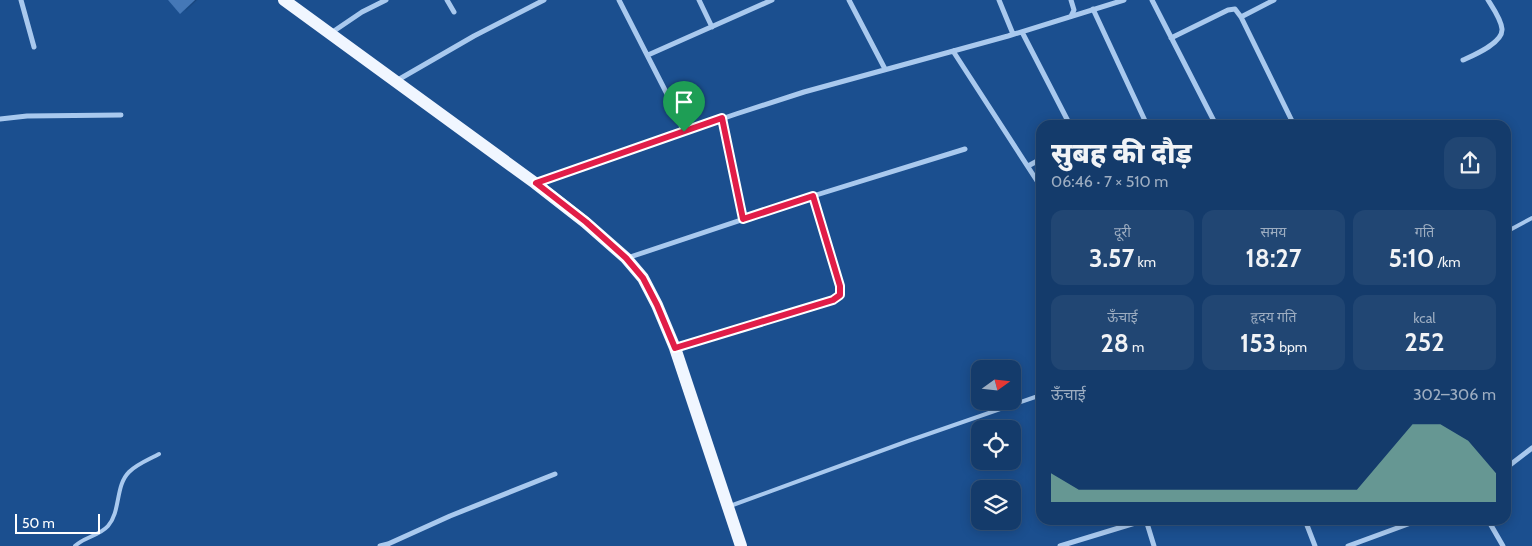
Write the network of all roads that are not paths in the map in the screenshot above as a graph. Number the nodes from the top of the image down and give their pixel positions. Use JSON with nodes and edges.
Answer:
{"nodes":[{"id":1,"x":21,"y":0,"type":"edge"},
{"id":2,"x":284,"y":0,"type":"edge"},
{"id":3,"x":386,"y":0,"type":"edge"},
{"id":4,"x":447,"y":0,"type":"edge"},
{"id":5,"x":544,"y":0,"type":"edge"},
{"id":6,"x":618,"y":0,"type":"edge"},
{"id":7,"x":699,"y":0,"type":"edge"},
{"id":8,"x":772,"y":0,"type":"edge"},
{"id":9,"x":849,"y":0,"type":"edge"},
{"id":10,"x":999,"y":0,"type":"edge"},
{"id":11,"x":1071,"y":0,"type":"edge"},
{"id":12,"x":1124,"y":0,"type":"edge"},
{"id":13,"x":1152,"y":0,"type":"edge"},
{"id":14,"x":1274,"y":0,"type":"edge"},
{"id":15,"x":1488,"y":0,"type":"edge"},
{"id":16,"x":1093,"y":9,"type":"junction"},
{"id":17,"x":454,"y":12,"type":"dead end"},
{"id":18,"x":1071,"y":16,"type":"junction"},
{"id":19,"x":1241,"y":17,"type":"junction"},
{"id":20,"x":712,"y":27,"type":"junction"},
{"id":21,"x":1022,"y":32,"type":"junction"},
{"id":22,"x":331,"y":33,"type":"junction"},
{"id":23,"x":1013,"y":34,"type":"junction"},
{"id":24,"x":1171,"y":38,"type":"junction"},
{"id":25,"x":34,"y":47,"type":"dead end"},
{"id":26,"x":953,"y":51,"type":"junction"},
{"id":27,"x":648,"y":55,"type":"junction"},
{"id":28,"x":1463,"y":60,"type":"dead end"},
{"id":29,"x":885,"y":69,"type":"junction"},
{"id":30,"x":396,"y":81,"type":"junction"},
{"id":31,"x":121,"y":115,"type":"dead end"},
{"id":32,"x":722,"y":118,"type":"junction"},
{"id":33,"x":0,"y":119,"type":"edge"},
{"id":34,"x":1067,"y":120,"type":"edge"},
{"id":35,"x":1146,"y":120,"type":"edge"},
{"id":36,"x":1213,"y":120,"type":"edge"},
{"id":37,"x":1292,"y":120,"type":"edge"},
{"id":38,"x":684,"y":132,"type":"junction"},
{"id":39,"x":965,"y":149,"type":"dead end"},
{"id":40,"x":1036,"y":162,"type":"edge"},
{"id":41,"x":1028,"y":166,"type":"junction"},
{"id":42,"x":1036,"y":179,"type":"edge"},
{"id":43,"x":536,"y":183,"type":"junction"},
{"id":44,"x":813,"y":196,"type":"junction"},
{"id":45,"x":1532,"y":218,"type":"edge"},
{"id":46,"x":743,"y":219,"type":"junction"},
{"id":47,"x":1511,"y":229,"type":"edge"},
{"id":48,"x":626,"y":258,"type":"junction"},
{"id":49,"x":675,"y":348,"type":"junction"},
{"id":50,"x":1036,"y":397,"type":"edge"},
{"id":51,"x":1532,"y":448,"type":"edge"},
{"id":52,"x":159,"y":454,"type":"dead end"},
{"id":53,"x":1511,"y":464,"type":"edge"},
{"id":54,"x":555,"y":474,"type":"dead end"},
{"id":55,"x":728,"y":506,"type":"junction"},
{"id":56,"x":1129,"y":525,"type":"edge"},
{"id":57,"x":1148,"y":525,"type":"edge"},
{"id":58,"x":1307,"y":525,"type":"edge"},
{"id":59,"x":1405,"y":525,"type":"edge"},
{"id":60,"x":1491,"y":525,"type":"edge"},
{"id":61,"x":75,"y":546,"type":"edge"},
{"id":62,"x":380,"y":546,"type":"edge"},
{"id":63,"x":741,"y":546,"type":"edge"},
{"id":64,"x":1060,"y":546,"type":"edge"},
{"id":65,"x":1154,"y":546,"type":"edge"},
{"id":66,"x":1316,"y":546,"type":"edge"},
{"id":67,"x":1348,"y":546,"type":"edge"},
{"id":68,"x":1503,"y":546,"type":"edge"}],
"edges":[{"from":1,"to":25,"type":"street"},
{"from":2,"to":22,"type":"main road"},
{"from":3,"to":22,"type":"street"},
{"from":4,"to":17,"type":"street"},
{"from":5,"to":30,"type":"street"},
{"from":6,"to":27,"type":"street"},
{"from":7,"to":20,"type":"street"},
{"from":8,"to":20,"type":"street"},
{"from":9,"to":29,"type":"street"},
{"from":10,"to":23,"type":"street"},
{"from":11,"to":18,"type":"street"},
{"from":12,"to":16,"type":"street"},
{"from":13,"to":24,"type":"street"},
{"from":14,"to":19,"type":"street"},
{"from":15,"to":28,"type":"street"},
{"from":16,"to":18,"type":"street"},
{"from":16,"to":35,"type":"street"},
{"from":18,"to":21,"type":"street"},
{"from":19,"to":24,"type":"street"},
{"from":19,"to":37,"type":"street"},
{"from":20,"to":27,"type":"street"},
{"from":21,"to":23,"type":"street"},
{"from":21,"to":34,"type":"street"},
{"from":22,"to":30,"type":"main road"},
{"from":23,"to":26,"type":"street"},
{"from":24,"to":36,"type":"street"},
{"from":26,"to":29,"type":"street"},
{"from":26,"to":41,"type":"street"},
{"from":27,"to":38,"type":"street"},
{"from":29,"to":32,"type":"street"},
{"from":30,"to":43,"type":"main road"},
{"from":31,"to":33,"type":"street"},
{"from":32,"to":38,"type":"street"},
{"from":32,"to":46,"type":"street"},
{"from":38,"to":43,"type":"street"},
{"from":39,"to":44,"type":"street"},
{"from":40,"to":41,"type":"street"},
{"from":41,"to":42,"type":"street"},
{"from":43,"to":48,"type":"main road"},
{"from":44,"to":46,"type":"street"},
{"from":44,"to":49,"type":"street"},
{"from":45,"to":47,"type":"lane"},
{"from":46,"to":48,"type":"street"},
{"from":48,"to":49,"type":"main road"},
{"from":49,"to":55,"type":"main road"},
{"from":50,"to":55,"type":"lane"},
{"from":51,"to":53,"type":"street"},
{"from":52,"to":61,"type":"lane"},
{"from":54,"to":62,"type":"street"},
{"from":55,"to":63,"type":"main road"},
{"from":56,"to":64,"type":"street"},
{"from":57,"to":65,"type":"street"},
{"from":58,"to":66,"type":"street"},
{"from":59,"to":67,"type":"street"},
{"from":60,"to":68,"type":"street"}]}
